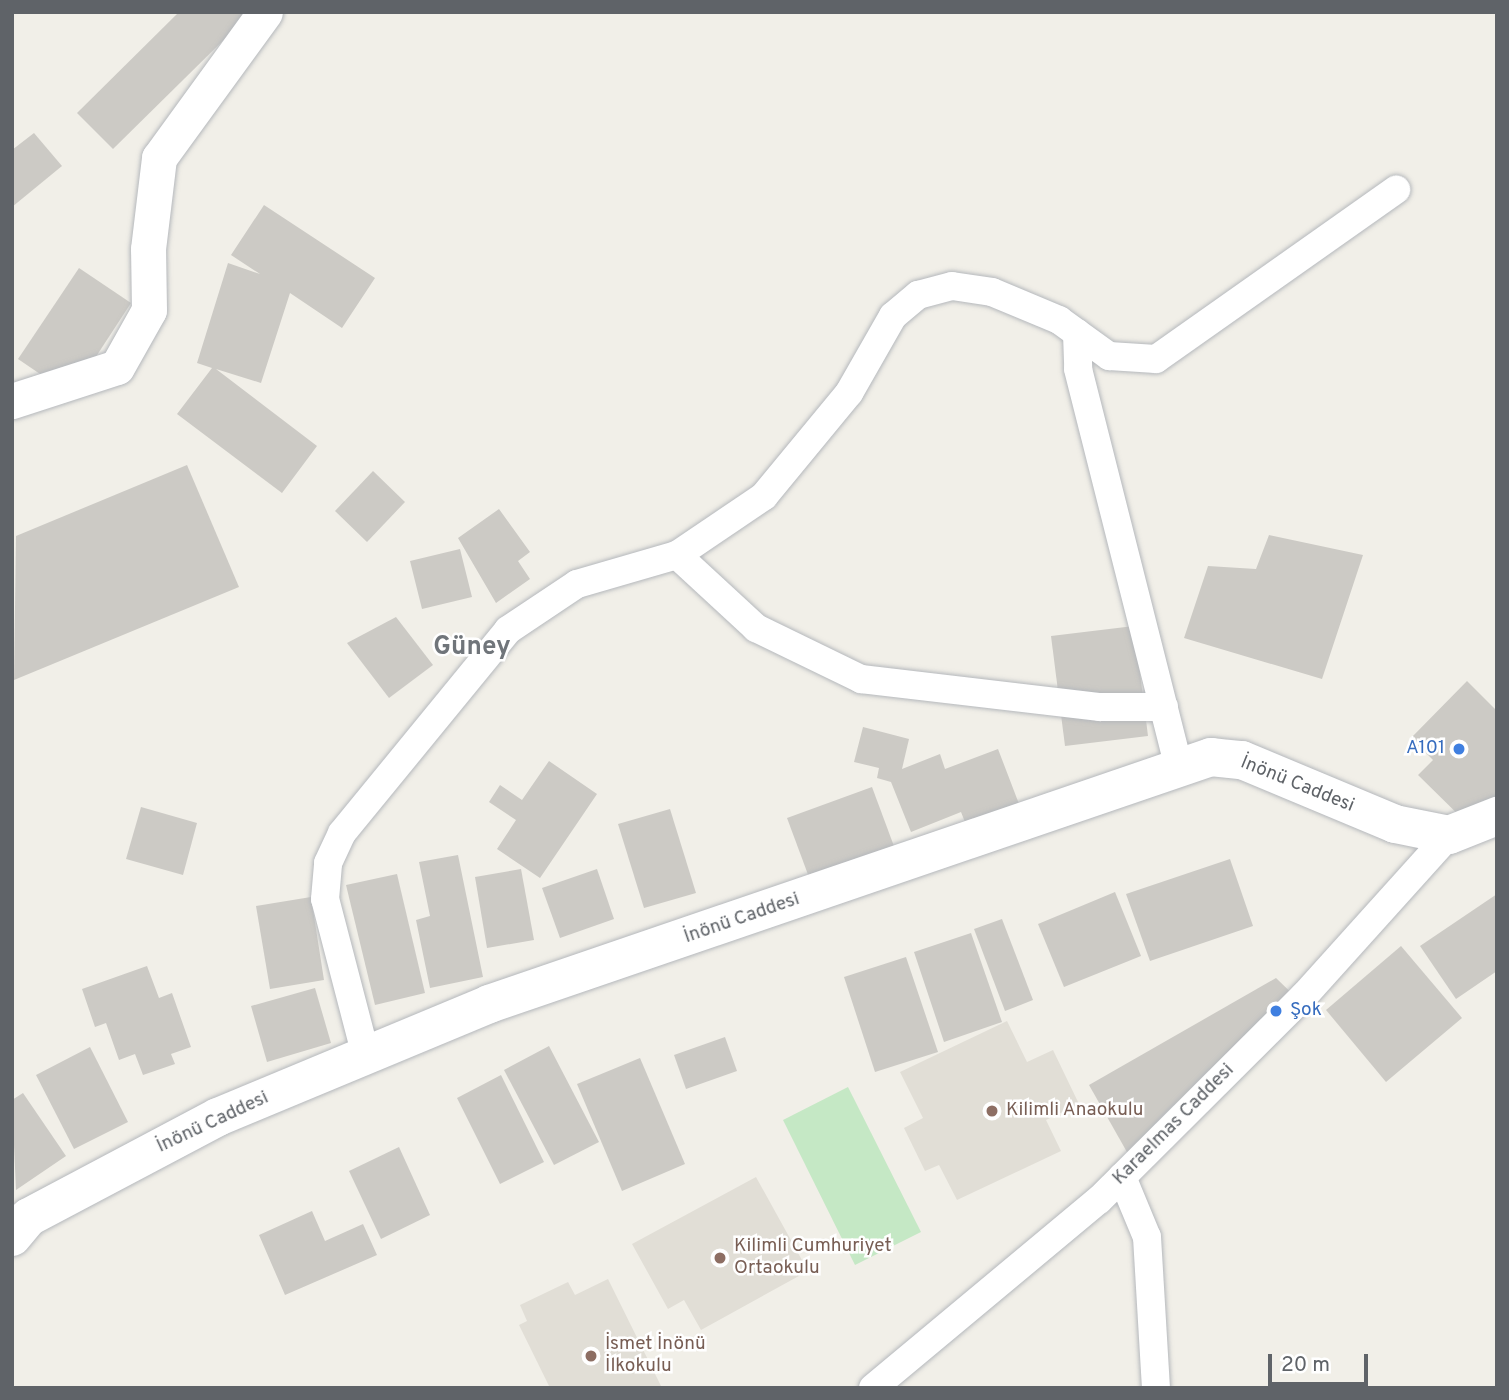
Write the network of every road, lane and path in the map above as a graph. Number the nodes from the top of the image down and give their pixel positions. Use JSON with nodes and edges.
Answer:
{"nodes":[{"id":1,"x":265,"y":12,"type":"edge"},
{"id":2,"x":1396,"y":190,"type":"dead end"},
{"id":3,"x":1077,"y":333,"type":"junction"},
{"id":4,"x":12,"y":401,"type":"edge"},
{"id":5,"x":677,"y":555,"type":"junction"},
{"id":6,"x":1164,"y":707,"type":"junction"},
{"id":7,"x":1179,"y":769,"type":"junction"},
{"id":8,"x":1497,"y":816,"type":"edge"},
{"id":9,"x":1449,"y":835,"type":"junction"},
{"id":10,"x":366,"y":1056,"type":"junction"},
{"id":11,"x":1122,"y":1177,"type":"junction"},
{"id":12,"x":12,"y":1237,"type":"edge"},
{"id":13,"x":873,"y":1388,"type":"edge"},
{"id":14,"x":1156,"y":1388,"type":"edge"}],
"edges":[{"from":1,"to":4,"type":"street"},
{"from":2,"to":3,"type":"street"},
{"from":3,"to":5,"type":"street"},
{"from":3,"to":6,"type":"street"},
{"from":5,"to":6,"type":"street"},
{"from":5,"to":10,"type":"street"},
{"from":6,"to":7,"type":"street"},
{"from":7,"to":9,"type":"main road","name":"İnönü Caddesi"},
{"from":7,"to":10,"type":"main road","name":"İnönü Caddesi"},
{"from":8,"to":9,"type":"main road"},
{"from":9,"to":11,"type":"street","name":"Karaelmas Caddesi"},
{"from":10,"to":12,"type":"main road","name":"İnönü Caddesi"},
{"from":11,"to":13,"type":"street","name":"Karaelmas Caddesi"},
{"from":11,"to":14,"type":"street"}]}
